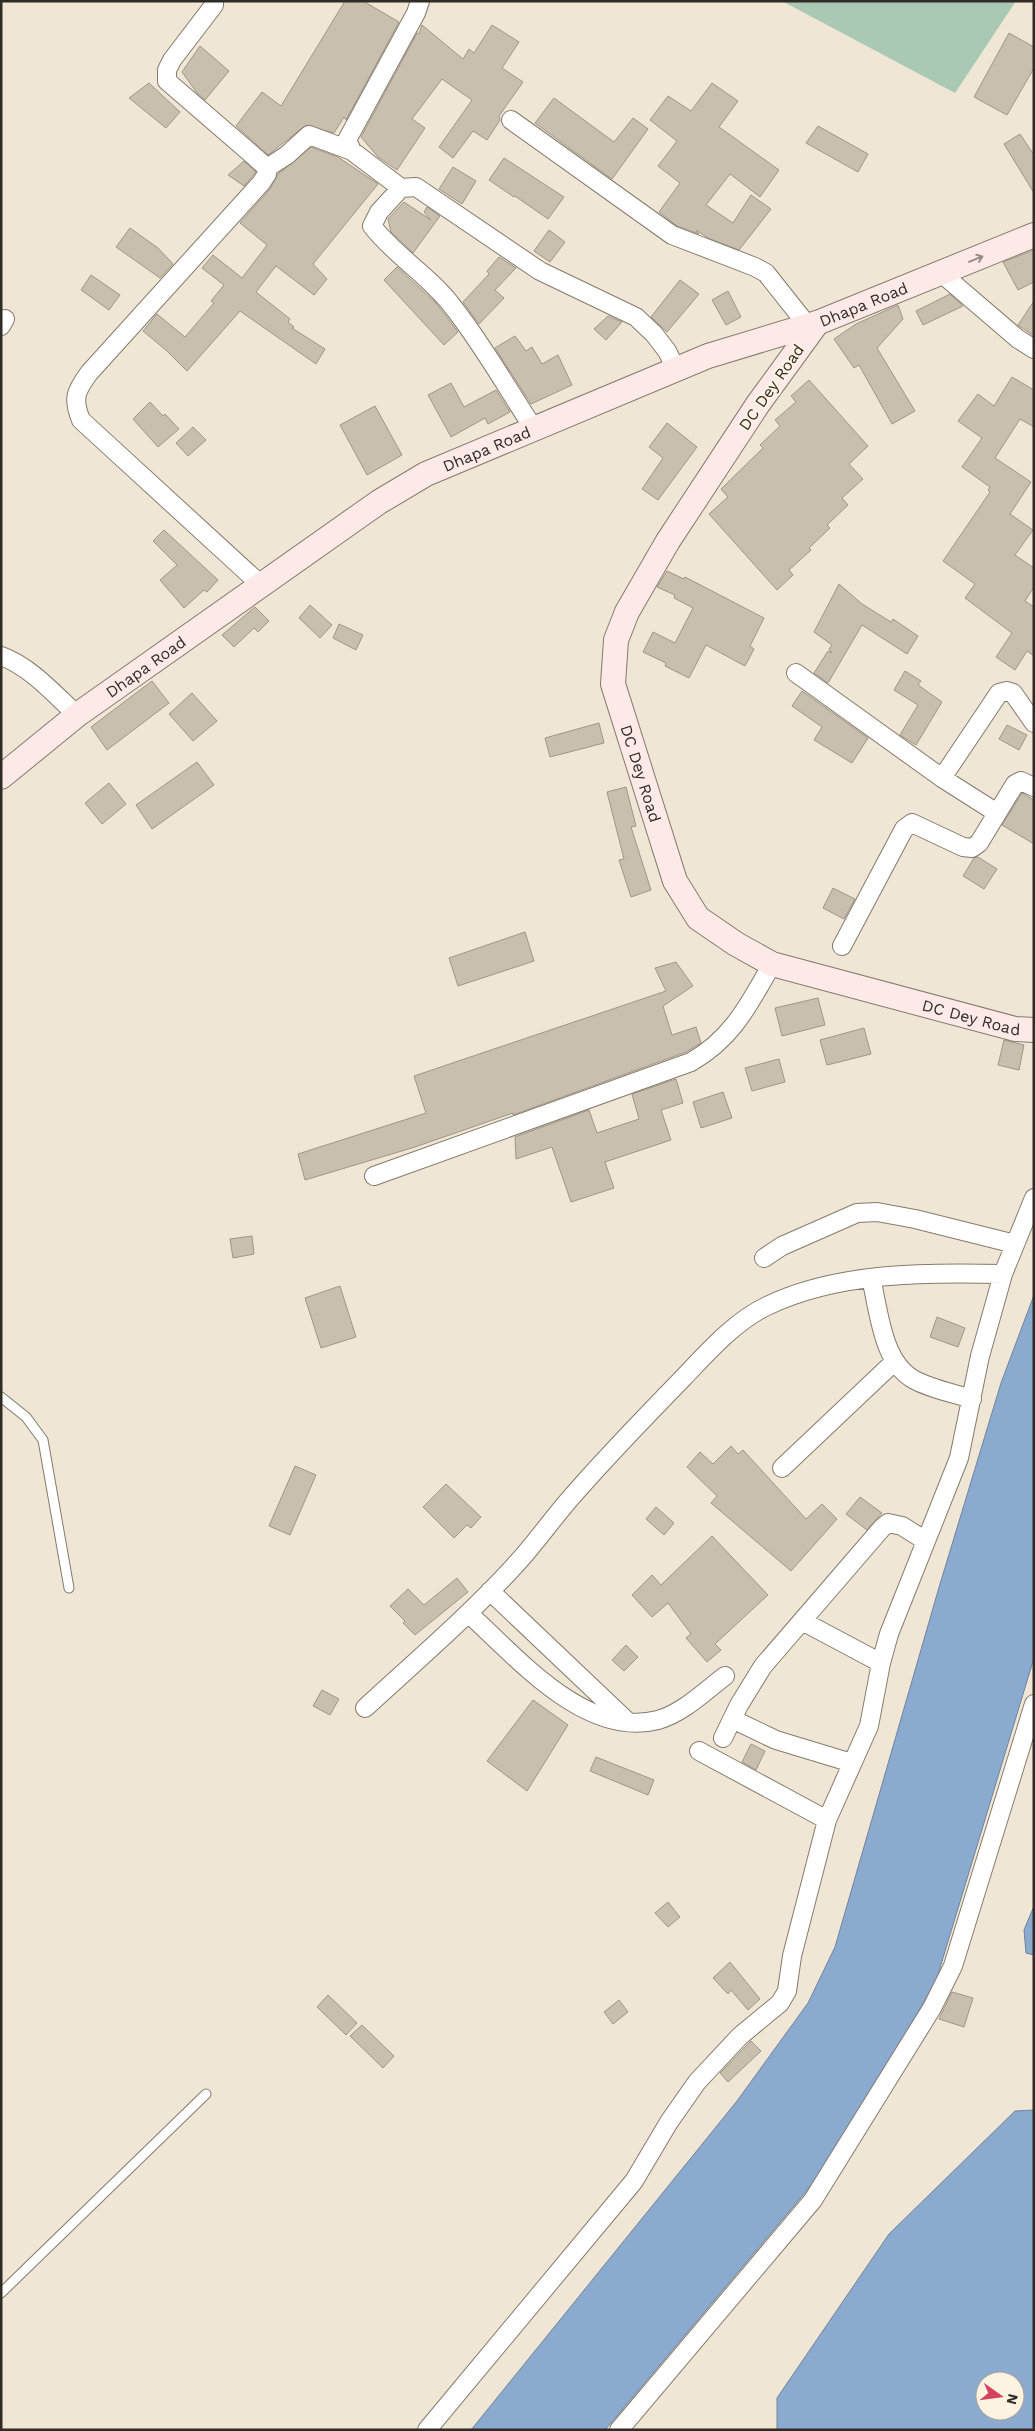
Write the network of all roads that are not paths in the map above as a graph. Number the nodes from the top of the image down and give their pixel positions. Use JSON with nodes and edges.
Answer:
{"nodes":[{"id":1,"x":214,"y":1,"type":"edge"},
{"id":2,"x":420,"y":1,"type":"edge"},
{"id":3,"x":511,"y":120,"type":"dead end"},
{"id":4,"x":352,"y":152,"type":"junction"},
{"id":5,"x":267,"y":168,"type":"junction"},
{"id":6,"x":401,"y":188,"type":"junction"},
{"id":7,"x":1034,"y":236,"type":"edge"},
{"id":8,"x":941,"y":273,"type":"junction"},
{"id":9,"x":813,"y":324,"type":"junction"},
{"id":10,"x":1034,"y":349,"type":"edge"},
{"id":11,"x":676,"y":369,"type":"junction"},
{"id":12,"x":534,"y":429,"type":"junction"},
{"id":13,"x":261,"y":585,"type":"junction"},
{"id":14,"x":1,"y":656,"type":"edge"},
{"id":15,"x":796,"y":673,"type":"dead end"},
{"id":16,"x":77,"y":715,"type":"junction"},
{"id":17,"x":1034,"y":722,"type":"edge"},
{"id":18,"x":1,"y":777,"type":"edge"},
{"id":19,"x":942,"y":778,"type":"junction"},
{"id":20,"x":1034,"y":786,"type":"edge"},
{"id":21,"x":997,"y":813,"type":"junction"},
{"id":22,"x":842,"y":946,"type":"dead end"},
{"id":23,"x":772,"y":964,"type":"junction"},
{"id":24,"x":1034,"y":1030,"type":"edge"},
{"id":25,"x":374,"y":1176,"type":"dead end"},
{"id":26,"x":1034,"y":1198,"type":"edge"},
{"id":27,"x":1015,"y":1244,"type":"junction"},
{"id":28,"x":764,"y":1258,"type":"dead end"},
{"id":29,"x":1003,"y":1274,"type":"junction"},
{"id":30,"x":871,"y":1278,"type":"junction"},
{"id":31,"x":894,"y":1362,"type":"junction"},
{"id":32,"x":1,"y":1397,"type":"edge"},
{"id":33,"x":972,"y":1399,"type":"junction"},
{"id":34,"x":782,"y":1468,"type":"dead end"},
{"id":35,"x":926,"y":1541,"type":"junction"},
{"id":36,"x":69,"y":1588,"type":"dead end"},
{"id":37,"x":490,"y":1591,"type":"junction"},
{"id":38,"x":468,"y":1612,"type":"junction"},
{"id":39,"x":802,"y":1621,"type":"junction"},
{"id":40,"x":880,"y":1663,"type":"junction"},
{"id":41,"x":725,"y":1676,"type":"dead end"},
{"id":42,"x":1034,"y":1704,"type":"edge"},
{"id":43,"x":365,"y":1708,"type":"dead end"},
{"id":44,"x":732,"y":1719,"type":"junction"},
{"id":45,"x":628,"y":1722,"type":"junction"},
{"id":46,"x":723,"y":1738,"type":"dead end"},
{"id":47,"x":699,"y":1751,"type":"dead end"},
{"id":48,"x":852,"y":1763,"type":"junction"},
{"id":49,"x":827,"y":1820,"type":"junction"},
{"id":50,"x":206,"y":2094,"type":"dead end"},
{"id":51,"x":1,"y":2293,"type":"edge"},
{"id":52,"x":427,"y":2430,"type":"edge"},
{"id":53,"x":619,"y":2430,"type":"edge"}],
"edges":[{"from":1,"to":5,"type":"street"},
{"from":2,"to":4,"type":"street"},
{"from":3,"to":9,"type":"street"},
{"from":4,"to":5,"type":"street"},
{"from":4,"to":6,"type":"street"},
{"from":5,"to":13,"type":"street"},
{"from":6,"to":11,"type":"street"},
{"from":6,"to":12,"type":"street"},
{"from":8,"to":7,"type":"street","name":"Dhapa Road","one_way":true},
{"from":8,"to":9,"type":"street","name":"Dhapa Road"},
{"from":8,"to":10,"type":"street"},
{"from":9,"to":11,"type":"street","name":"Dhapa Road"},
{"from":9,"to":23,"type":"street","name":"DC Dey Road"},
{"from":11,"to":12,"type":"street","name":"Dhapa Road"},
{"from":12,"to":13,"type":"street","name":"Dhapa Road"},
{"from":13,"to":16,"type":"street","name":"Dhapa Road"},
{"from":14,"to":16,"type":"street"},
{"from":15,"to":19,"type":"street"},
{"from":16,"to":18,"type":"street","name":"Dhapa Road"},
{"from":17,"to":19,"type":"street"},
{"from":19,"to":21,"type":"street"},
{"from":20,"to":21,"type":"street"},
{"from":21,"to":22,"type":"street"},
{"from":23,"to":24,"type":"street","name":"DC Dey Road"},
{"from":23,"to":25,"type":"street"},
{"from":26,"to":27,"type":"street"},
{"from":27,"to":28,"type":"street"},
{"from":27,"to":29,"type":"street"},
{"from":29,"to":30,"type":"street"},
{"from":29,"to":33,"type":"street"},
{"from":30,"to":31,"type":"street"},
{"from":30,"to":37,"type":"street"},
{"from":31,"to":33,"type":"street"},
{"from":31,"to":34,"type":"street"},
{"from":32,"to":36,"type":"lane"},
{"from":33,"to":35,"type":"street"},
{"from":35,"to":39,"type":"street"},
{"from":35,"to":40,"type":"street"},
{"from":37,"to":38,"type":"street"},
{"from":37,"to":45,"type":"street"},
{"from":38,"to":43,"type":"street"},
{"from":38,"to":45,"type":"street"},
{"from":39,"to":40,"type":"street"},
{"from":39,"to":44,"type":"street"},
{"from":40,"to":48,"type":"street"},
{"from":41,"to":45,"type":"street"},
{"from":42,"to":53,"type":"street"},
{"from":44,"to":46,"type":"street"},
{"from":44,"to":48,"type":"street"},
{"from":47,"to":49,"type":"street"},
{"from":48,"to":49,"type":"street"},
{"from":49,"to":52,"type":"street"},
{"from":50,"to":51,"type":"lane"}]}
